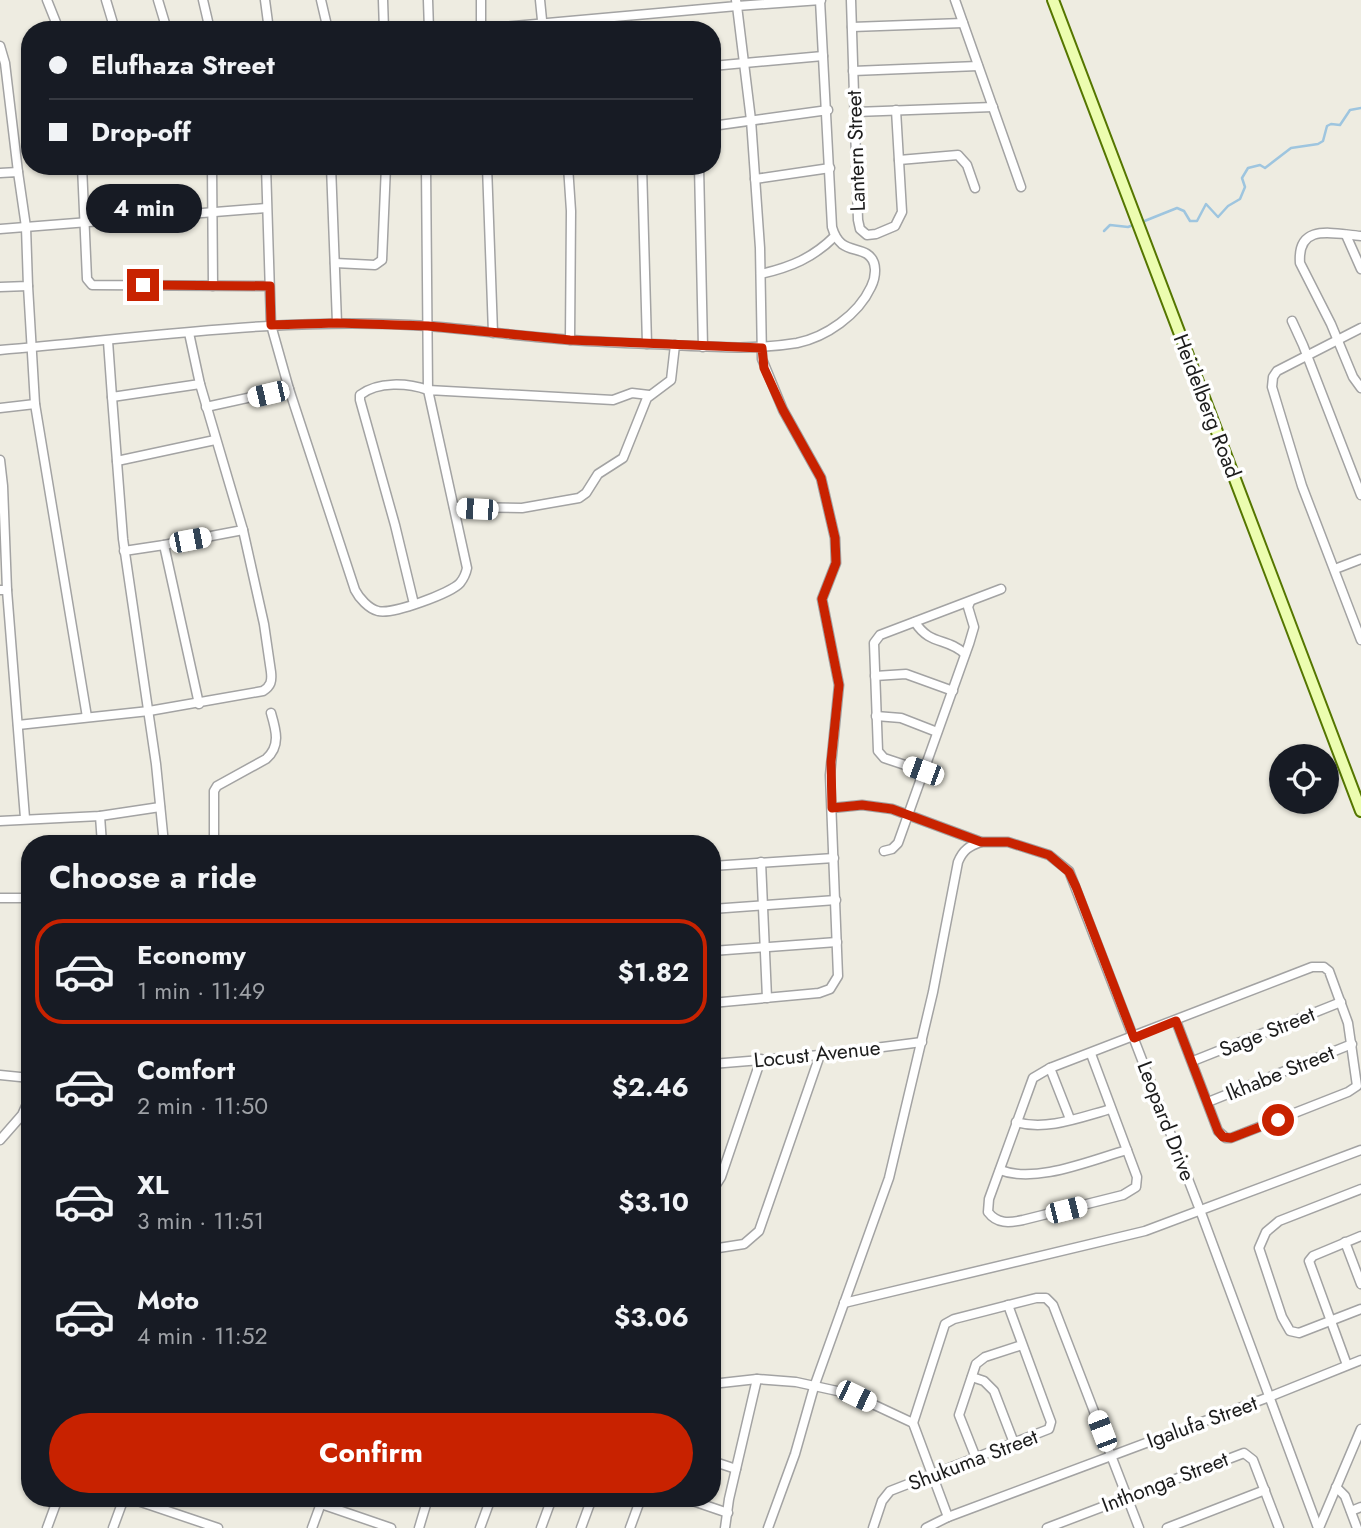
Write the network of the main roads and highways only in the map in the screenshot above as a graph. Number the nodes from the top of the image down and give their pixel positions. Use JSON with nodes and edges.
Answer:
{"nodes":[{"id":1,"x":1053,"y":0,"type":"edge"},
{"id":2,"x":1361,"y":811,"type":"edge"}],
"edges":[{"from":1,"to":2,"type":"main road","name":"Heidelberg Road"}]}
